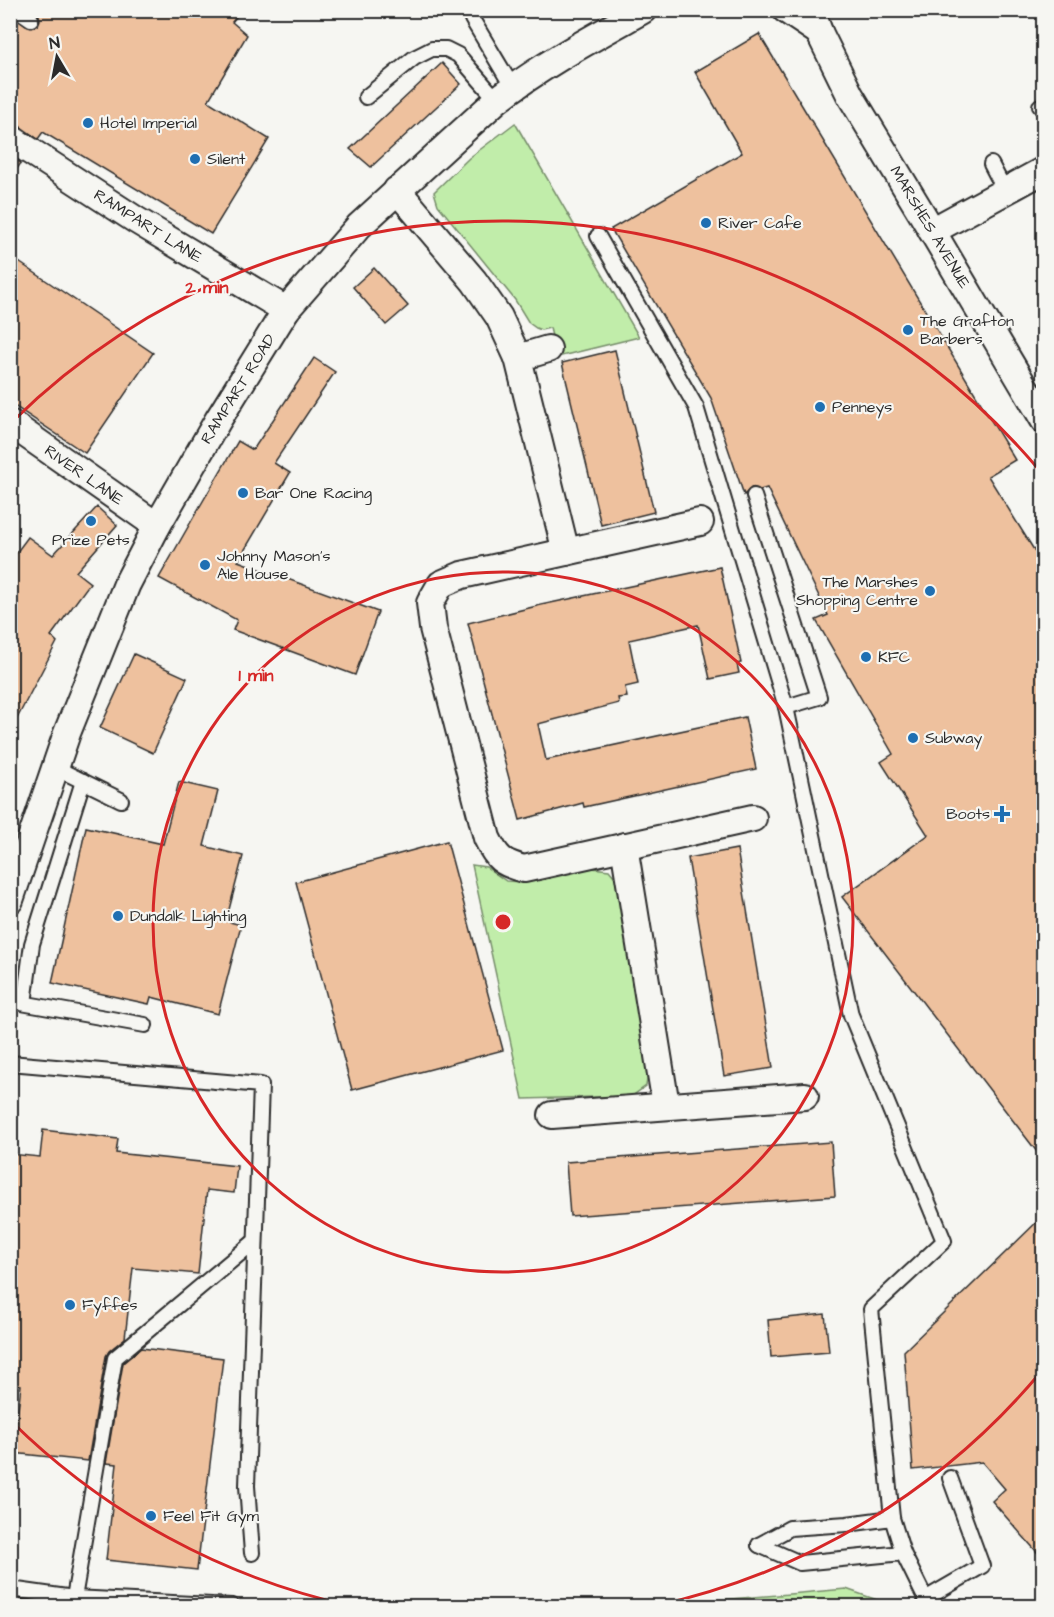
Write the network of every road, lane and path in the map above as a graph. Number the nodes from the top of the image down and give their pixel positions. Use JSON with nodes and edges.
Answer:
{"nodes":[{"id":1,"x":18,"y":10,"type":"edge"},
{"id":2,"x":644,"y":10,"type":"edge"},
{"id":3,"x":786,"y":10,"type":"edge"},
{"id":4,"x":617,"y":17,"type":"edge"},
{"id":5,"x":31,"y":19,"type":"dead end"},
{"id":6,"x":472,"y":19,"type":"dead end"},
{"id":7,"x":815,"y":21,"type":"edge"},
{"id":8,"x":505,"y":94,"type":"junction"},
{"id":9,"x":366,"y":97,"type":"dead end"},
{"id":10,"x":10,"y":138,"type":"edge"},
{"id":11,"x":991,"y":164,"type":"dead end"},
{"id":12,"x":1044,"y":170,"type":"edge"},
{"id":13,"x":397,"y":190,"type":"junction"},
{"id":14,"x":1005,"y":191,"type":"junction"},
{"id":15,"x":933,"y":231,"type":"junction"},
{"id":16,"x":598,"y":236,"type":"dead end"},
{"id":17,"x":286,"y":310,"type":"junction"},
{"id":18,"x":548,"y":349,"type":"dead end"},
{"id":19,"x":518,"y":358,"type":"junction"},
{"id":20,"x":1044,"y":420,"type":"edge"},
{"id":21,"x":10,"y":423,"type":"edge"},
{"id":22,"x":754,"y":496,"type":"dead end"},
{"id":23,"x":700,"y":522,"type":"dead end"},
{"id":24,"x":157,"y":526,"type":"junction"},
{"id":25,"x":566,"y":552,"type":"junction"},
{"id":26,"x":786,"y":707,"type":"junction"},
{"id":27,"x":54,"y":767,"type":"junction"},
{"id":28,"x":83,"y":781,"type":"junction"},
{"id":29,"x":121,"y":800,"type":"dead end"},
{"id":30,"x":753,"y":818,"type":"dead end"},
{"id":31,"x":624,"y":846,"type":"junction"},
{"id":32,"x":12,"y":890,"type":"edge"},
{"id":33,"x":17,"y":1002,"type":"edge"},
{"id":34,"x":145,"y":1025,"type":"dead end"},
{"id":35,"x":10,"y":1063,"type":"edge"},
{"id":36,"x":805,"y":1096,"type":"dead end"},
{"id":37,"x":666,"y":1105,"type":"junction"},
{"id":38,"x":552,"y":1114,"type":"dead end"},
{"id":39,"x":255,"y":1241,"type":"junction"},
{"id":40,"x":950,"y":1478,"type":"dead end"},
{"id":41,"x":892,"y":1518,"type":"junction"},
{"id":42,"x":903,"y":1553,"type":"junction"},
{"id":43,"x":252,"y":1554,"type":"dead end"},
{"id":44,"x":10,"y":1589,"type":"edge"},
{"id":45,"x":74,"y":1598,"type":"junction"},
{"id":46,"x":927,"y":1603,"type":"edge"},
{"id":47,"x":232,"y":1606,"type":"edge"}],
"edges":[{"from":1,"to":5,"type":"lane"},
{"from":2,"to":4,"type":"street","name":"RAMPART ROAD"},
{"from":3,"to":7,"type":"street","name":"MARSHES AVENUE"},
{"from":4,"to":8,"type":"street","name":"RAMPART ROAD"},
{"from":6,"to":8,"type":"lane"},
{"from":7,"to":15,"type":"street","name":"MARSHES AVENUE"},
{"from":8,"to":9,"type":"lane"},
{"from":8,"to":13,"type":"street","name":"RAMPART ROAD"},
{"from":10,"to":17,"type":"street","name":"RAMPART LANE"},
{"from":11,"to":14,"type":"lane"},
{"from":12,"to":14,"type":"street"},
{"from":13,"to":17,"type":"street","name":"RAMPART ROAD"},
{"from":13,"to":19,"type":"street"},
{"from":14,"to":15,"type":"street"},
{"from":15,"to":20,"type":"street","name":"MARSHES AVENUE"},
{"from":16,"to":26,"type":"lane"},
{"from":17,"to":24,"type":"street","name":"RAMPART ROAD"},
{"from":18,"to":19,"type":"street"},
{"from":19,"to":25,"type":"street"},
{"from":21,"to":24,"type":"street","name":"RIVER LANE"},
{"from":22,"to":26,"type":"lane"},
{"from":23,"to":25,"type":"street"},
{"from":24,"to":27,"type":"street","name":"RAMPART ROAD"},
{"from":25,"to":31,"type":"street"},
{"from":26,"to":41,"type":"lane"},
{"from":27,"to":28,"type":"lane"},
{"from":27,"to":32,"type":"street","name":"RAMPART ROAD"},
{"from":28,"to":29,"type":"lane"},
{"from":28,"to":33,"type":"lane"},
{"from":30,"to":31,"type":"street"},
{"from":31,"to":37,"type":"street"},
{"from":33,"to":34,"type":"lane"},
{"from":35,"to":39,"type":"lane"},
{"from":36,"to":37,"type":"street"},
{"from":37,"to":38,"type":"street"},
{"from":39,"to":43,"type":"lane"},
{"from":39,"to":45,"type":"lane"},
{"from":40,"to":46,"type":"lane"},
{"from":41,"to":42,"type":"lane"},
{"from":41,"to":42,"type":"lane"},
{"from":42,"to":46,"type":"lane"},
{"from":44,"to":45,"type":"lane"},
{"from":45,"to":47,"type":"lane"}]}
